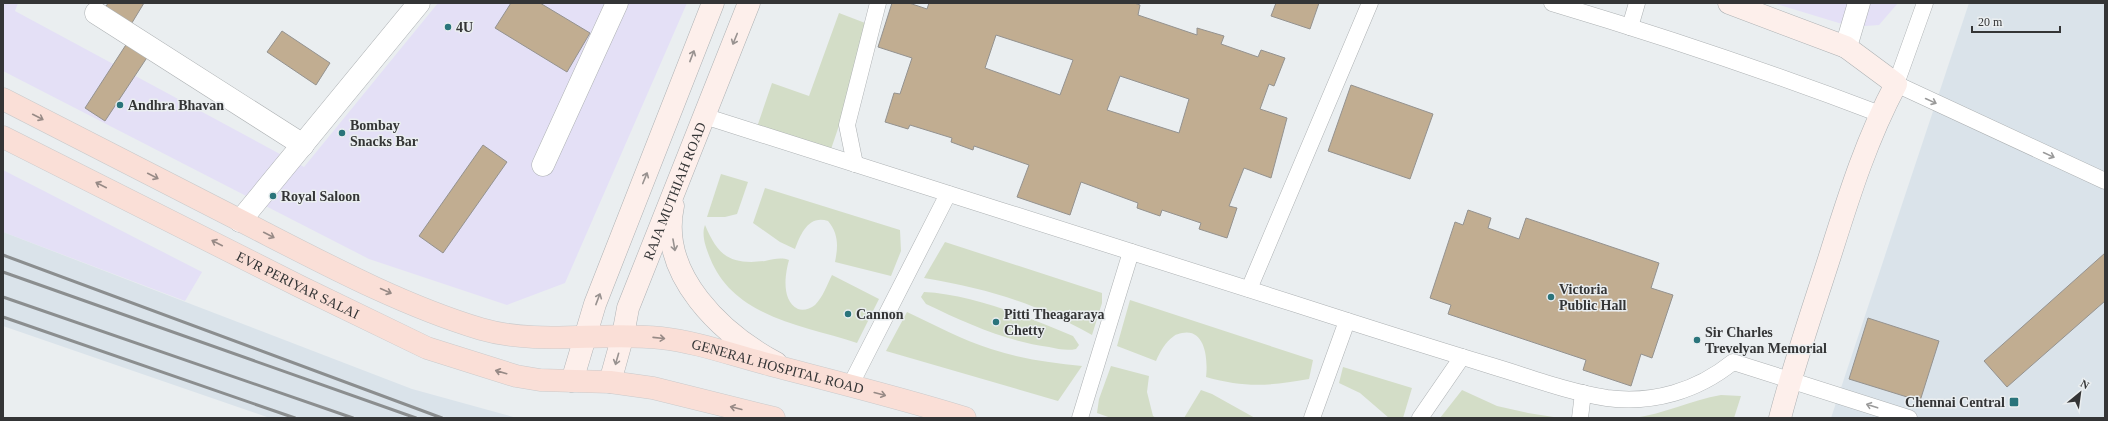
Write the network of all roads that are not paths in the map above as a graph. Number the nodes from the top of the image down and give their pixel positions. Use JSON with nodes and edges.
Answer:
{"nodes":[{"id":1,"x":617,"y":3,"type":"edge"},
{"id":2,"x":713,"y":3,"type":"edge"},
{"id":3,"x":749,"y":3,"type":"edge"},
{"id":4,"x":878,"y":3,"type":"edge"},
{"id":5,"x":1370,"y":3,"type":"edge"},
{"id":6,"x":1552,"y":3,"type":"edge"},
{"id":7,"x":1637,"y":3,"type":"edge"},
{"id":8,"x":1729,"y":3,"type":"edge"},
{"id":9,"x":1859,"y":3,"type":"edge"},
{"id":10,"x":1925,"y":3,"type":"edge"},
{"id":11,"x":413,"y":5,"type":"edge"},
{"id":12,"x":96,"y":13,"type":"dead end"},
{"id":13,"x":1630,"y":27,"type":"junction"},
{"id":14,"x":1846,"y":47,"type":"junction"},
{"id":15,"x":1896,"y":84,"type":"junction"},
{"id":16,"x":3,"y":99,"type":"edge"},
{"id":17,"x":1880,"y":114,"type":"junction"},
{"id":18,"x":704,"y":116,"type":"junction"},
{"id":19,"x":3,"y":136,"type":"edge"},
{"id":20,"x":303,"y":145,"type":"junction"},
{"id":21,"x":855,"y":164,"type":"junction"},
{"id":22,"x":543,"y":165,"type":"dead end"},
{"id":23,"x":679,"y":179,"type":"junction"},
{"id":24,"x":2105,"y":181,"type":"edge"},
{"id":25,"x":948,"y":194,"type":"junction"},
{"id":26,"x":240,"y":221,"type":"junction"},
{"id":27,"x":1131,"y":252,"type":"junction"},
{"id":28,"x":1249,"y":289,"type":"junction"},
{"id":29,"x":1347,"y":321,"type":"junction"},
{"id":30,"x":623,"y":335,"type":"junction"},
{"id":31,"x":587,"y":336,"type":"junction"},
{"id":32,"x":1462,"y":357,"type":"junction"},
{"id":33,"x":789,"y":370,"type":"junction"},
{"id":34,"x":1790,"y":379,"type":"junction"},
{"id":35,"x":572,"y":381,"type":"junction"},
{"id":36,"x":610,"y":382,"type":"junction"},
{"id":37,"x":850,"y":386,"type":"junction"},
{"id":38,"x":1583,"y":393,"type":"junction"},
{"id":39,"x":774,"y":418,"type":"edge"},
{"id":40,"x":965,"y":418,"type":"edge"},
{"id":41,"x":1080,"y":418,"type":"edge"},
{"id":42,"x":1312,"y":418,"type":"edge"},
{"id":43,"x":1420,"y":418,"type":"edge"},
{"id":44,"x":1580,"y":418,"type":"edge"},
{"id":45,"x":1780,"y":418,"type":"edge"},
{"id":46,"x":1909,"y":418,"type":"edge"}],
"edges":[{"from":1,"to":22,"type":"street"},
{"from":31,"to":2,"type":"main road","one_way":true},
{"from":3,"to":18,"type":"main road","name":"RAJA MUTHIAH ROAD","one_way":true},
{"from":4,"to":21,"type":"lane"},
{"from":5,"to":28,"type":"lane"},
{"from":6,"to":13,"type":"lane"},
{"from":7,"to":13,"type":"lane"},
{"from":8,"to":14,"type":"main road"},
{"from":9,"to":14,"type":"street"},
{"from":10,"to":15,"type":"lane"},
{"from":11,"to":20,"type":"street"},
{"from":12,"to":20,"type":"street"},
{"from":13,"to":17,"type":"lane"},
{"from":14,"to":15,"type":"main road"},
{"from":15,"to":17,"type":"main road"},
{"from":15,"to":24,"type":"lane","one_way":true},
{"from":16,"to":26,"type":"main road","one_way":true},
{"from":17,"to":34,"type":"main road"},
{"from":18,"to":21,"type":"lane"},
{"from":18,"to":23,"type":"main road","name":"RAJA MUTHIAH ROAD"},
{"from":35,"to":19,"type":"main road","name":"EVR PERIYAR SALAI","one_way":true},
{"from":20,"to":26,"type":"street"},
{"from":21,"to":25,"type":"lane"},
{"from":23,"to":30,"type":"main road","name":"RAJA MUTHIAH ROAD"},
{"from":23,"to":33,"type":"main road","one_way":true},
{"from":25,"to":27,"type":"lane"},
{"from":25,"to":37,"type":"lane"},
{"from":26,"to":31,"type":"main road","one_way":true},
{"from":27,"to":28,"type":"lane"},
{"from":27,"to":41,"type":"lane"},
{"from":28,"to":29,"type":"lane"},
{"from":29,"to":32,"type":"lane"},
{"from":29,"to":42,"type":"lane"},
{"from":30,"to":31,"type":"main road","name":"GENERAL HOSPITAL ROAD"},
{"from":30,"to":33,"type":"main road","name":"GENERAL HOSPITAL ROAD","one_way":true},
{"from":30,"to":36,"type":"main road","name":"RAJA MUTHIAH ROAD","one_way":true},
{"from":31,"to":35,"type":"main road"},
{"from":32,"to":38,"type":"lane"},
{"from":32,"to":43,"type":"lane"},
{"from":33,"to":37,"type":"main road","name":"GENERAL HOSPITAL ROAD"},
{"from":34,"to":38,"type":"lane"},
{"from":34,"to":45,"type":"main road"},
{"from":46,"to":34,"type":"lane","one_way":true},
{"from":35,"to":36,"type":"main road","name":"EVR PERIYAR SALAI"},
{"from":39,"to":36,"type":"main road","one_way":true},
{"from":37,"to":40,"type":"main road","name":"GENERAL HOSPITAL ROAD","one_way":true},
{"from":38,"to":44,"type":"lane"}]}
